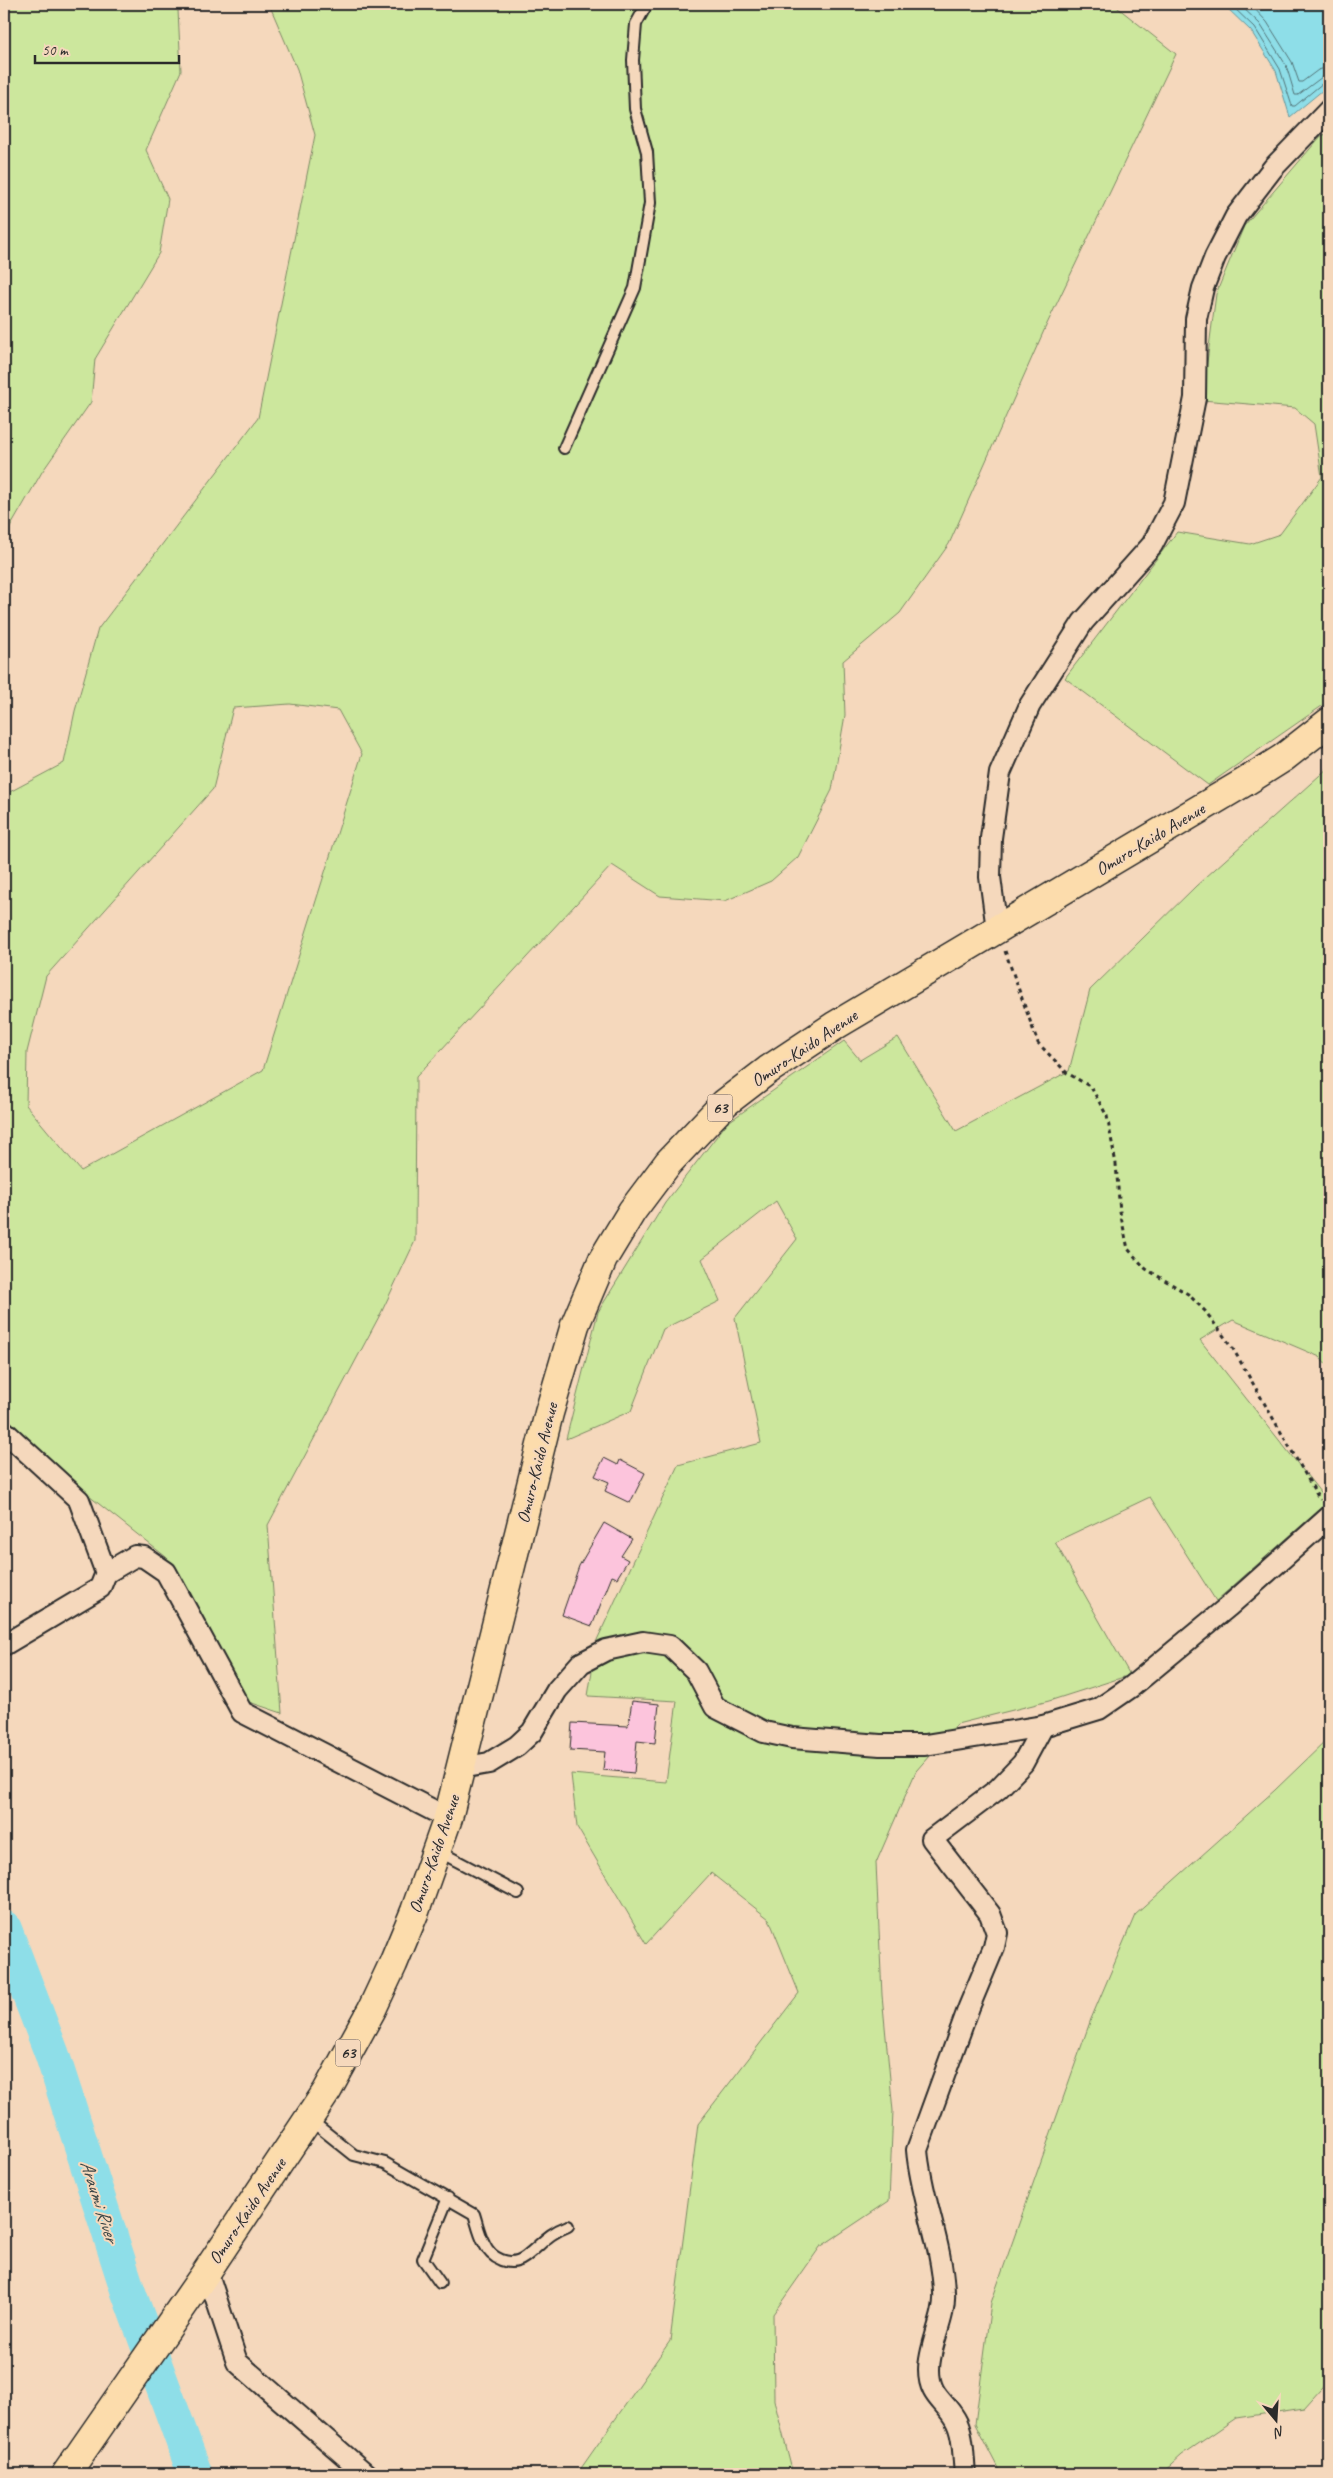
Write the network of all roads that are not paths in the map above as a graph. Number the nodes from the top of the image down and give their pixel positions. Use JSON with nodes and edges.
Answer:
{"nodes":[{"id":1,"x":647,"y":4,"type":"edge"},
{"id":2,"x":1329,"y":110,"type":"edge"},
{"id":3,"x":564,"y":448,"type":"dead end"},
{"id":4,"x":1329,"y":722,"type":"edge"},
{"id":5,"x":997,"y":930,"type":"junction"},
{"id":6,"x":4,"y":1431,"type":"edge"},
{"id":7,"x":1327,"y":1512,"type":"edge"},
{"id":8,"x":106,"y":1573,"type":"junction"},
{"id":9,"x":4,"y":1645,"type":"edge"},
{"id":10,"x":1043,"y":1726,"type":"junction"},
{"id":11,"x":461,"y":1768,"type":"junction"},
{"id":12,"x":448,"y":1818,"type":"junction"},
{"id":13,"x":438,"y":1851,"type":"junction"},
{"id":14,"x":518,"y":1893,"type":"dead end"},
{"id":15,"x":308,"y":2119,"type":"junction"},
{"id":16,"x":448,"y":2198,"type":"junction"},
{"id":17,"x":568,"y":2226,"type":"dead end"},
{"id":18,"x":207,"y":2271,"type":"junction"},
{"id":19,"x":440,"y":2284,"type":"dead end"},
{"id":20,"x":66,"y":2474,"type":"edge"},
{"id":21,"x":366,"y":2474,"type":"edge"},
{"id":22,"x":965,"y":2474,"type":"edge"}],
"edges":[{"from":1,"to":3,"type":"lane"},
{"from":2,"to":5,"type":"street"},
{"from":4,"to":5,"type":"main road","name":"Omuro-Kaido Avenue","number":"63"},
{"from":5,"to":11,"type":"main road","name":"Omuro-Kaido Avenue","number":"63"},
{"from":6,"to":8,"type":"street"},
{"from":7,"to":10,"type":"street"},
{"from":8,"to":9,"type":"street"},
{"from":8,"to":12,"type":"street"},
{"from":10,"to":11,"type":"street"},
{"from":10,"to":22,"type":"street"},
{"from":11,"to":12,"type":"main road","name":"Omuro-Kaido Avenue","number":"63"},
{"from":12,"to":13,"type":"main road","name":"Omuro-Kaido Avenue","number":"63"},
{"from":13,"to":14,"type":"lane"},
{"from":13,"to":15,"type":"main road","name":"Omuro-Kaido Avenue","number":"63"},
{"from":15,"to":16,"type":"lane"},
{"from":15,"to":18,"type":"main road","name":"Omuro-Kaido Avenue","number":"63"},
{"from":16,"to":17,"type":"lane"},
{"from":16,"to":19,"type":"lane"},
{"from":18,"to":20,"type":"main road","name":"Omuro-Kaido Avenue","number":"63"},
{"from":18,"to":21,"type":"street"}]}
